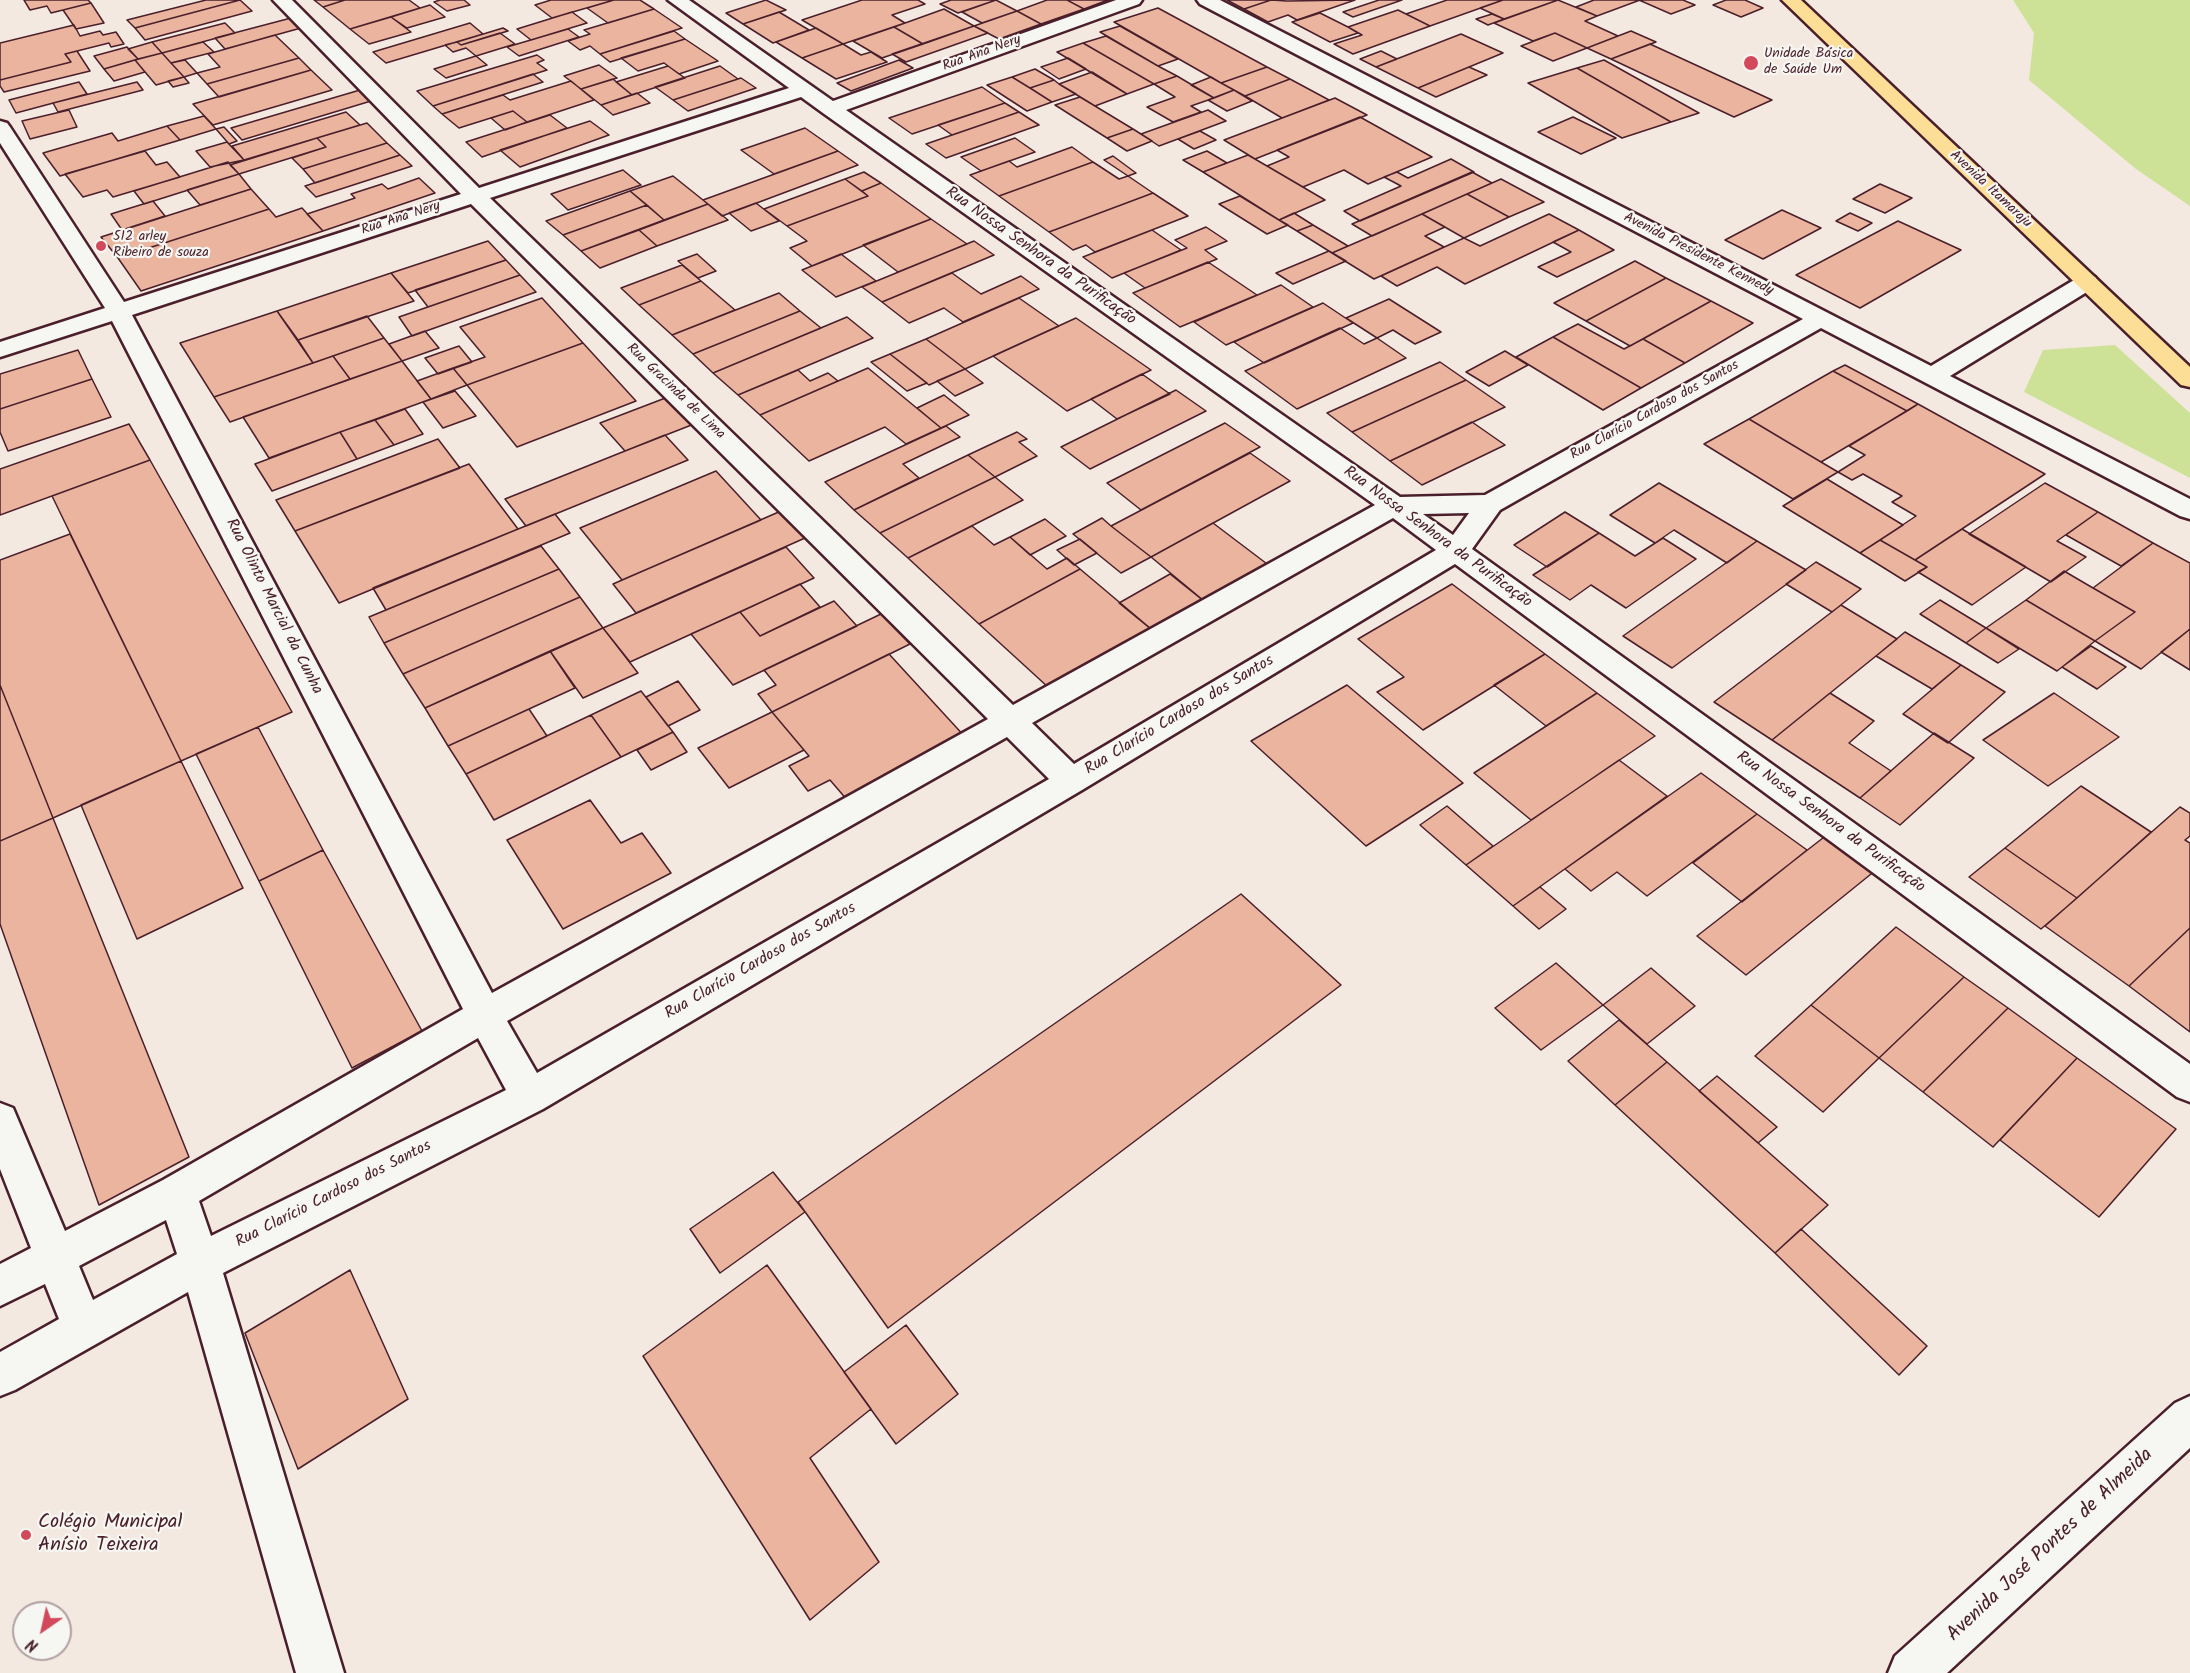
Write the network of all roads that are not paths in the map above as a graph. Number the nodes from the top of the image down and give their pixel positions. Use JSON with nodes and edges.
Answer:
{"nodes":[{"id":1,"x":282,"y":0,"type":"edge"},
{"id":2,"x":677,"y":0,"type":"edge"},
{"id":3,"x":1133,"y":0,"type":"edge"},
{"id":4,"x":1206,"y":0,"type":"edge"},
{"id":5,"x":1791,"y":0,"type":"edge"},
{"id":6,"x":802,"y":90,"type":"junction"},
{"id":7,"x":830,"y":109,"type":"junction"},
{"id":8,"x":0,"y":127,"type":"edge"},
{"id":9,"x":474,"y":195,"type":"junction"},
{"id":10,"x":2087,"y":282,"type":"junction"},
{"id":11,"x":119,"y":312,"type":"junction"},
{"id":12,"x":1820,"y":319,"type":"junction"},
{"id":13,"x":0,"y":350,"type":"edge"},
{"id":14,"x":1932,"y":376,"type":"junction"},
{"id":15,"x":2190,"y":380,"type":"edge"},
{"id":16,"x":1490,"y":504,"type":"junction"},
{"id":17,"x":1394,"y":506,"type":"junction"},
{"id":18,"x":2190,"y":510,"type":"edge"},
{"id":19,"x":1456,"y":551,"type":"junction"},
{"id":20,"x":1011,"y":722,"type":"junction"},
{"id":21,"x":1071,"y":781,"type":"junction"},
{"id":22,"x":485,"y":1015,"type":"junction"},
{"id":23,"x":2190,"y":1085,"type":"edge"},
{"id":24,"x":530,"y":1097,"type":"junction"},
{"id":25,"x":0,"y":1120,"type":"edge"},
{"id":26,"x":177,"y":1193,"type":"junction"},
{"id":27,"x":54,"y":1256,"type":"junction"},
{"id":28,"x":200,"y":1263,"type":"junction"},
{"id":29,"x":0,"y":1286,"type":"edge"},
{"id":30,"x":83,"y":1328,"type":"junction"},
{"id":31,"x":0,"y":1375,"type":"edge"},
{"id":32,"x":2190,"y":1418,"type":"edge"},
{"id":33,"x":320,"y":1673,"type":"edge"},
{"id":34,"x":1912,"y":1673,"type":"edge"}],
"edges":[{"from":1,"to":9,"type":"street","name":"Rua Gracinda de Lima"},
{"from":2,"to":6,"type":"street","name":"Rua Nossa Senhora da Purificação"},
{"from":3,"to":7,"type":"street","name":"Rua Ana Nery"},
{"from":4,"to":12,"type":"street","name":"Avenida Presidente Kennedy"},
{"from":5,"to":10,"type":"main road","name":"Avenida Itamaraju"},
{"from":6,"to":7,"type":"street","name":"Rua Nossa Senhora da Purificação"},
{"from":6,"to":9,"type":"street","name":"Rua Ana Nery"},
{"from":7,"to":17,"type":"street","name":"Rua Nossa Senhora da Purificação"},
{"from":8,"to":11,"type":"street","name":"Rua Olinto Marcial da Cunha"},
{"from":9,"to":11,"type":"street","name":"Rua Ana Nery"},
{"from":9,"to":20,"type":"street","name":"Rua Gracinda de Lima"},
{"from":10,"to":14,"type":"street"},
{"from":10,"to":15,"type":"main road","name":"Avenida Itamaraju"},
{"from":11,"to":13,"type":"street","name":"Rua Ana Nery"},
{"from":11,"to":22,"type":"street","name":"Rua Olinto Marcial da Cunha"},
{"from":12,"to":14,"type":"street","name":"Avenida Presidente Kennedy"},
{"from":12,"to":16,"type":"street","name":"Rua Clarício Cardoso dos Santos"},
{"from":14,"to":18,"type":"street","name":"Avenida Presidente Kennedy"},
{"from":16,"to":17,"type":"street","name":"Rua Clarício Cardoso dos Santos"},
{"from":16,"to":19,"type":"street","name":"Rua Clarício Cardoso dos Santos"},
{"from":17,"to":19,"type":"street","name":"Rua Nossa Senhora da Purificação"},
{"from":17,"to":20,"type":"street","name":"Rua Clarício Cardoso dos Santos"},
{"from":19,"to":21,"type":"street","name":"Rua Clarício Cardoso dos Santos"},
{"from":19,"to":23,"type":"street","name":"Rua Nossa Senhora da Purificação"},
{"from":20,"to":21,"type":"street","name":"Rua Gracinda de Lima"},
{"from":20,"to":22,"type":"street","name":"Rua Clarício Cardoso dos Santos"},
{"from":21,"to":24,"type":"street","name":"Rua Clarício Cardoso dos Santos"},
{"from":22,"to":24,"type":"street","name":"Rua Olinto Marcial da Cunha"},
{"from":22,"to":26,"type":"street","name":"Rua Clarício Cardoso dos Santos"},
{"from":24,"to":28,"type":"street","name":"Rua Clarício Cardoso dos Santos"},
{"from":25,"to":27,"type":"street"},
{"from":26,"to":27,"type":"street","name":"Rua Clarício Cardoso dos Santos"},
{"from":26,"to":28,"type":"street"},
{"from":27,"to":29,"type":"street","name":"Rua Clarício Cardoso dos Santos"},
{"from":27,"to":30,"type":"street"},
{"from":28,"to":30,"type":"street","name":"Rua Clarício Cardoso dos Santos"},
{"from":28,"to":33,"type":"street"},
{"from":30,"to":31,"type":"street","name":"Rua Clarício Cardoso dos Santos"},
{"from":32,"to":34,"type":"street","name":"Avenida José Pontes de Almeida"}]}
